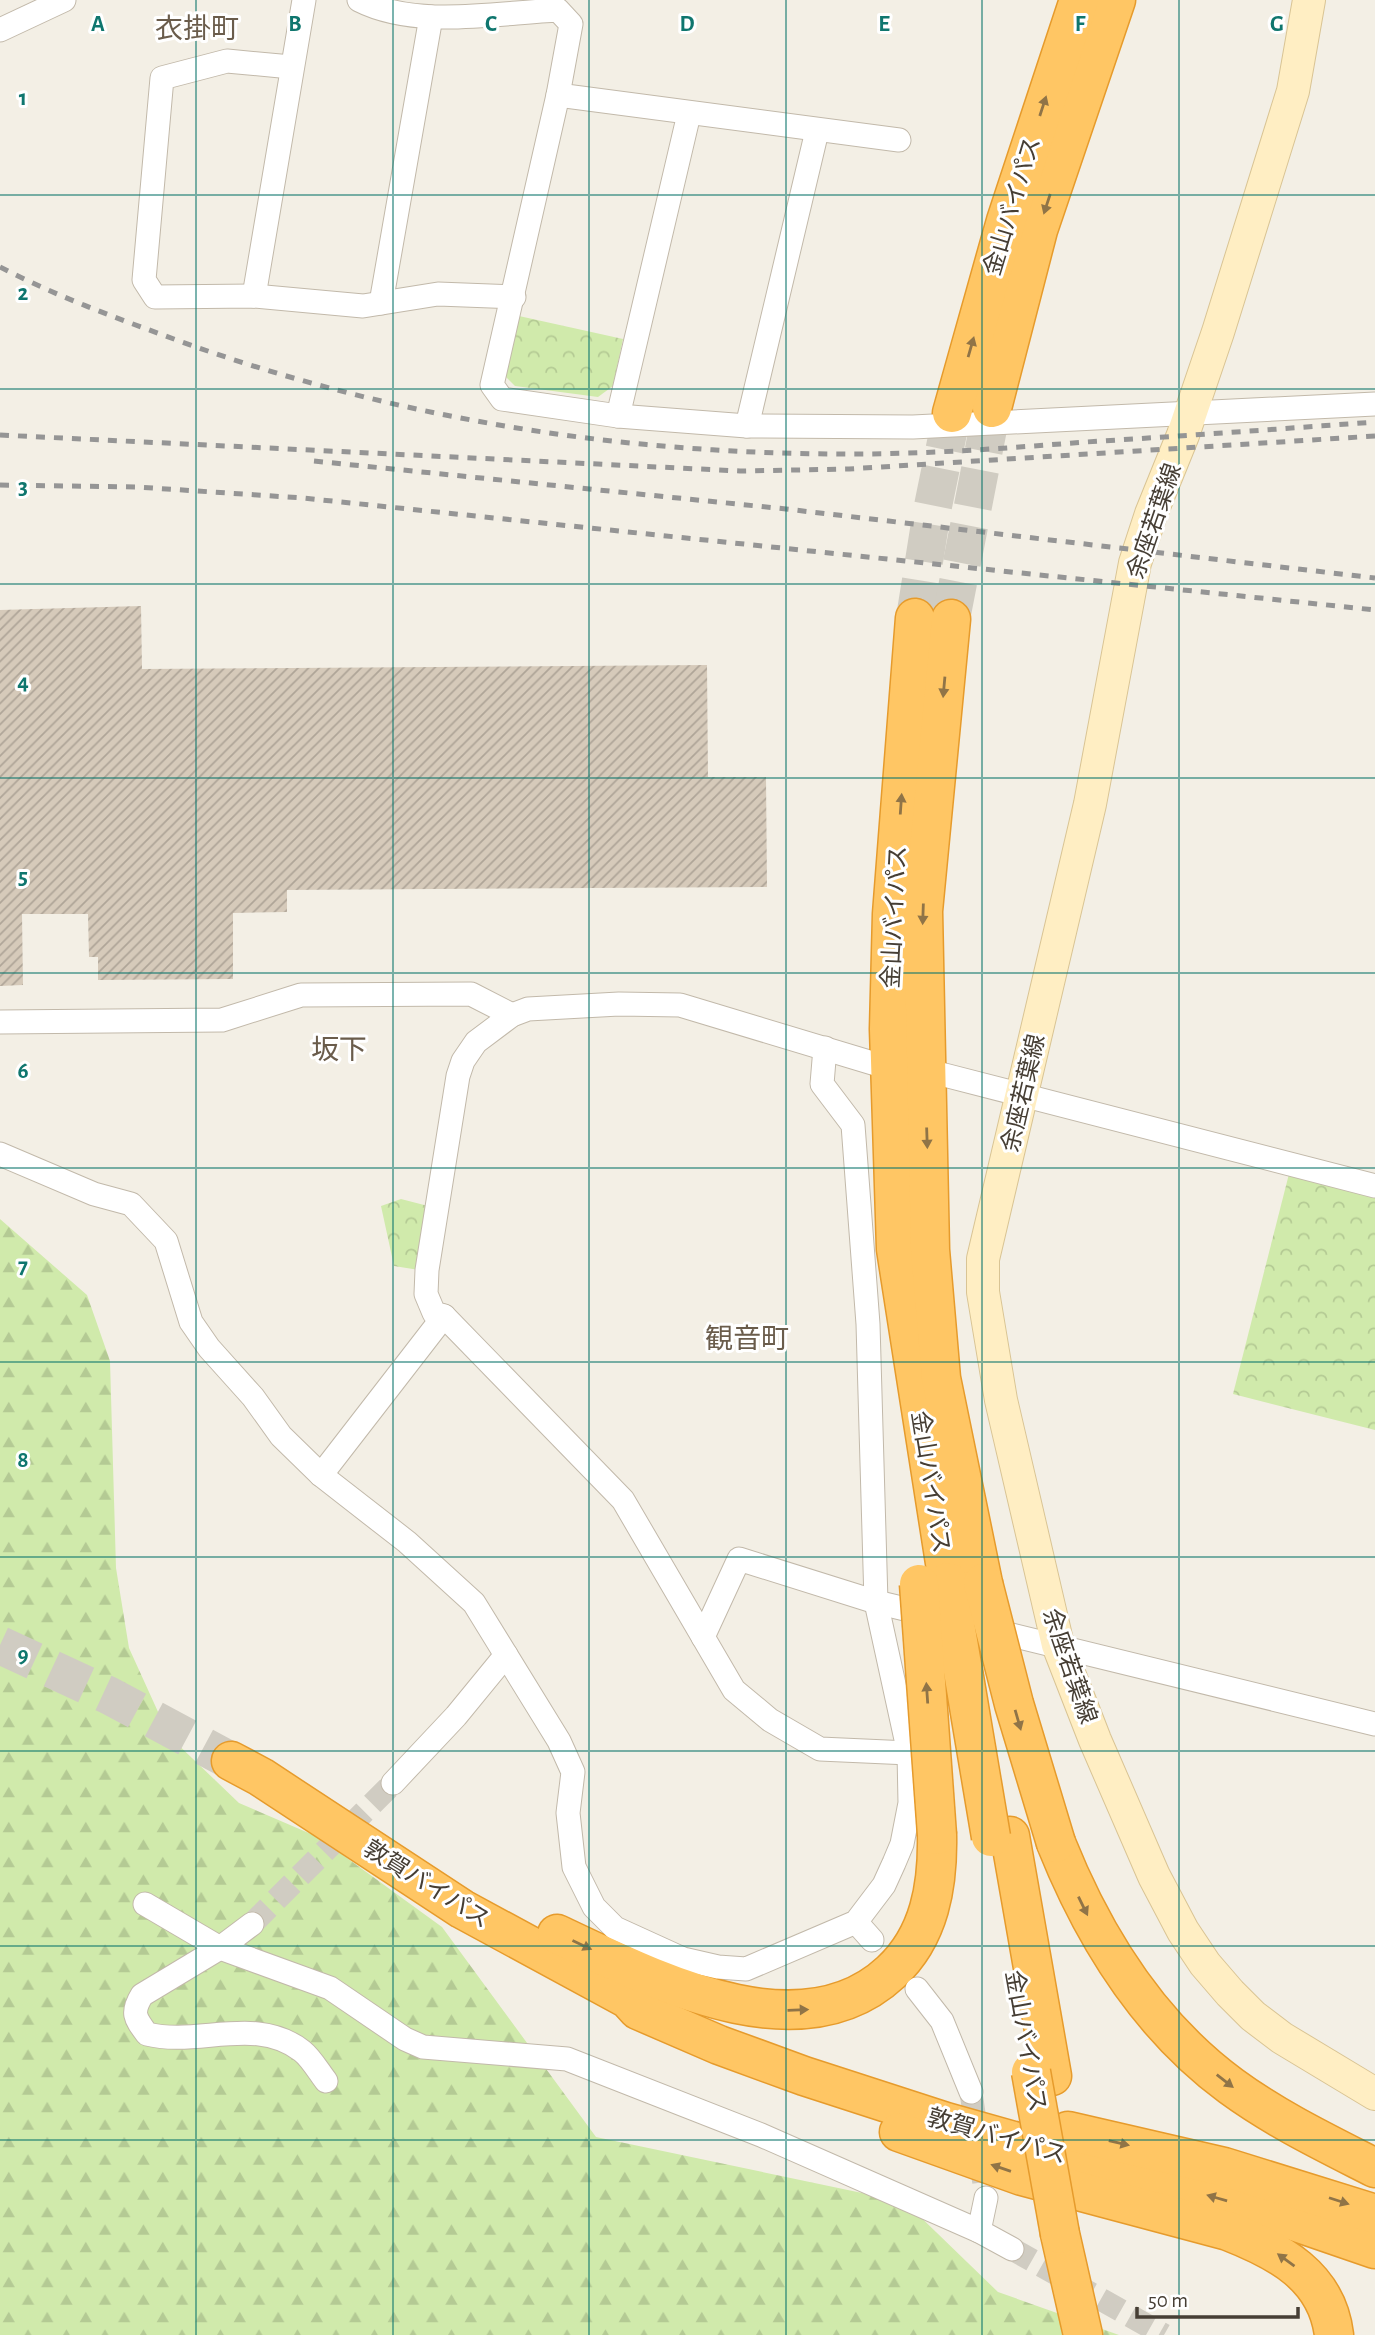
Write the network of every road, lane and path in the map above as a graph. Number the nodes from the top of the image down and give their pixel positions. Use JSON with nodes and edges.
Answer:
{"nodes":[{"id":1,"x":64,"y":0,"type":"edge"},
{"id":2,"x":304,"y":0,"type":"edge"},
{"id":3,"x":359,"y":0,"type":"edge"},
{"id":4,"x":1079,"y":0,"type":"edge"},
{"id":5,"x":1115,"y":0,"type":"edge"},
{"id":6,"x":1309,"y":0,"type":"edge"},
{"id":7,"x":431,"y":17,"type":"junction"},
{"id":8,"x":0,"y":30,"type":"edge"},
{"id":9,"x":291,"y":67,"type":"junction"},
{"id":10,"x":558,"y":95,"type":"junction"},
{"id":11,"x":689,"y":114,"type":"junction"},
{"id":12,"x":817,"y":131,"type":"junction"},
{"id":13,"x":899,"y":140,"type":"dead end"},
{"id":14,"x":254,"y":296,"type":"junction"},
{"id":15,"x":514,"y":297,"type":"junction"},
{"id":16,"x":381,"y":303,"type":"junction"},
{"id":17,"x":1375,"y":404,"type":"edge"},
{"id":18,"x":992,"y":408,"type":"tunnel mouth"},
{"id":19,"x":952,"y":413,"type":"tunnel mouth"},
{"id":20,"x":1191,"y":413,"type":"junction"},
{"id":21,"x":618,"y":416,"type":"junction"},
{"id":22,"x":747,"y":426,"type":"junction"},
{"id":23,"x":933,"y":619,"type":"tunnel mouth"},
{"id":24,"x":512,"y":1015,"type":"junction"},
{"id":25,"x":0,"y":1022,"type":"edge"},
{"id":26,"x":825,"y":1048,"type":"junction"},
{"id":27,"x":907,"y":1069,"type":"junction"},
{"id":28,"x":1022,"y":1097,"type":"junction"},
{"id":29,"x":0,"y":1154,"type":"edge"},
{"id":30,"x":1375,"y":1186,"type":"edge"},
{"id":31,"x":444,"y":1316,"type":"junction"},
{"id":32,"x":321,"y":1475,"type":"junction"},
{"id":33,"x":954,"y":1583,"type":"junction"},
{"id":34,"x":876,"y":1602,"type":"junction"},
{"id":35,"x":703,"y":1637,"type":"junction"},
{"id":36,"x":1058,"y":1645,"type":"junction"},
{"id":37,"x":506,"y":1655,"type":"junction"},
{"id":38,"x":1375,"y":1724,"type":"edge"},
{"id":39,"x":909,"y":1753,"type":"junction"},
{"id":40,"x":393,"y":1783,"type":"tunnel mouth"},
{"id":41,"x":145,"y":1904,"type":"dead end"},
{"id":42,"x":462,"y":1909,"type":"junction"},
{"id":43,"x":856,"y":1922,"type":"junction"},
{"id":44,"x":252,"y":1924,"type":"tunnel mouth"},
{"id":45,"x":872,"y":1941,"type":"dead end"},
{"id":46,"x":220,"y":1948,"type":"junction"},
{"id":47,"x":917,"y":1989,"type":"dead end"},
{"id":48,"x":628,"y":1999,"type":"junction"},
{"id":49,"x":326,"y":2081,"type":"dead end"},
{"id":50,"x":971,"y":2092,"type":"tunnel mouth"},
{"id":51,"x":1375,"y":2094,"type":"edge"},
{"id":52,"x":1375,"y":2168,"type":"edge"},
{"id":53,"x":986,"y":2198,"type":"tunnel mouth"},
{"id":54,"x":1375,"y":2214,"type":"edge"},
{"id":55,"x":979,"y":2231,"type":"junction"},
{"id":56,"x":1070,"y":2236,"type":"junction"},
{"id":57,"x":1012,"y":2249,"type":"tunnel mouth"},
{"id":58,"x":1375,"y":2249,"type":"edge"},
{"id":59,"x":1083,"y":2335,"type":"edge"},
{"id":60,"x":1106,"y":2335,"type":"edge"},
{"id":61,"x":1334,"y":2335,"type":"edge"}],
"edges":[{"from":1,"to":8,"type":"street"},
{"from":2,"to":9,"type":"street"},
{"from":3,"to":7,"type":"street"},
{"from":19,"to":4,"type":"highway","name":"金山バイパス","one_way":true},
{"from":5,"to":18,"type":"highway","name":"金山バイパス","one_way":true},
{"from":6,"to":20,"type":"main road","name":"余座若葉線"},
{"from":7,"to":10,"type":"street"},
{"from":7,"to":16,"type":"street"},
{"from":9,"to":14,"type":"street"},
{"from":9,"to":14,"type":"street"},
{"from":10,"to":11,"type":"street"},
{"from":10,"to":15,"type":"street"},
{"from":11,"to":12,"type":"street"},
{"from":11,"to":21,"type":"street"},
{"from":12,"to":13,"type":"street"},
{"from":12,"to":22,"type":"street"},
{"from":14,"to":16,"type":"street"},
{"from":15,"to":16,"type":"street"},
{"from":15,"to":21,"type":"street"},
{"from":17,"to":20,"type":"street"},
{"from":20,"to":22,"type":"street"},
{"from":20,"to":28,"type":"main road","name":"余座若葉線"},
{"from":21,"to":22,"type":"street"},
{"from":23,"to":27,"type":"highway","name":"金山バイパス"},
{"from":24,"to":25,"type":"street"},
{"from":24,"to":26,"type":"street"},
{"from":24,"to":31,"type":"street"},
{"from":26,"to":27,"type":"street"},
{"from":26,"to":34,"type":"street"},
{"from":27,"to":28,"type":"street"},
{"from":27,"to":33,"type":"highway","name":"金山バイパス","one_way":true},
{"from":27,"to":33,"type":"highway","name":"金山バイパス"},
{"from":28,"to":30,"type":"street"},
{"from":28,"to":36,"type":"main road","name":"余座若葉線"},
{"from":29,"to":32,"type":"street"},
{"from":31,"to":32,"type":"street"},
{"from":31,"to":35,"type":"street"},
{"from":32,"to":37,"type":"street"},
{"from":42,"to":33,"type":"highway","name":"敦賀バイパス","one_way":true,"bridge":true},
{"from":33,"to":52,"type":"highway","name":"金山バイパス","one_way":true,"bridge":true},
{"from":33,"to":56,"type":"highway","name":"金山バイパス","bridge":true},
{"from":34,"to":35,"type":"street"},
{"from":34,"to":36,"type":"street"},
{"from":34,"to":39,"type":"street"},
{"from":35,"to":39,"type":"street"},
{"from":36,"to":38,"type":"street"},
{"from":36,"to":51,"type":"main road","name":"余座若葉線"},
{"from":37,"to":40,"type":"street"},
{"from":37,"to":43,"type":"street"},
{"from":39,"to":43,"type":"street"},
{"from":41,"to":46,"type":"street"},
{"from":42,"to":48,"type":"highway","name":"敦賀バイパス"},
{"from":61,"to":42,"type":"highway","one_way":true},
{"from":43,"to":45,"type":"street"},
{"from":44,"to":46,"type":"street"},
{"from":46,"to":49,"type":"street"},
{"from":46,"to":55,"type":"street"},
{"from":47,"to":50,"type":"street"},
{"from":48,"to":54,"type":"highway","name":"敦賀バイパス","one_way":true},
{"from":58,"to":48,"type":"highway","name":"敦賀バイパス","one_way":true},
{"from":53,"to":55,"type":"street"},
{"from":55,"to":57,"type":"street"},
{"from":56,"to":59,"type":"highway"},
{"from":56,"to":60,"type":"highway"}]}
